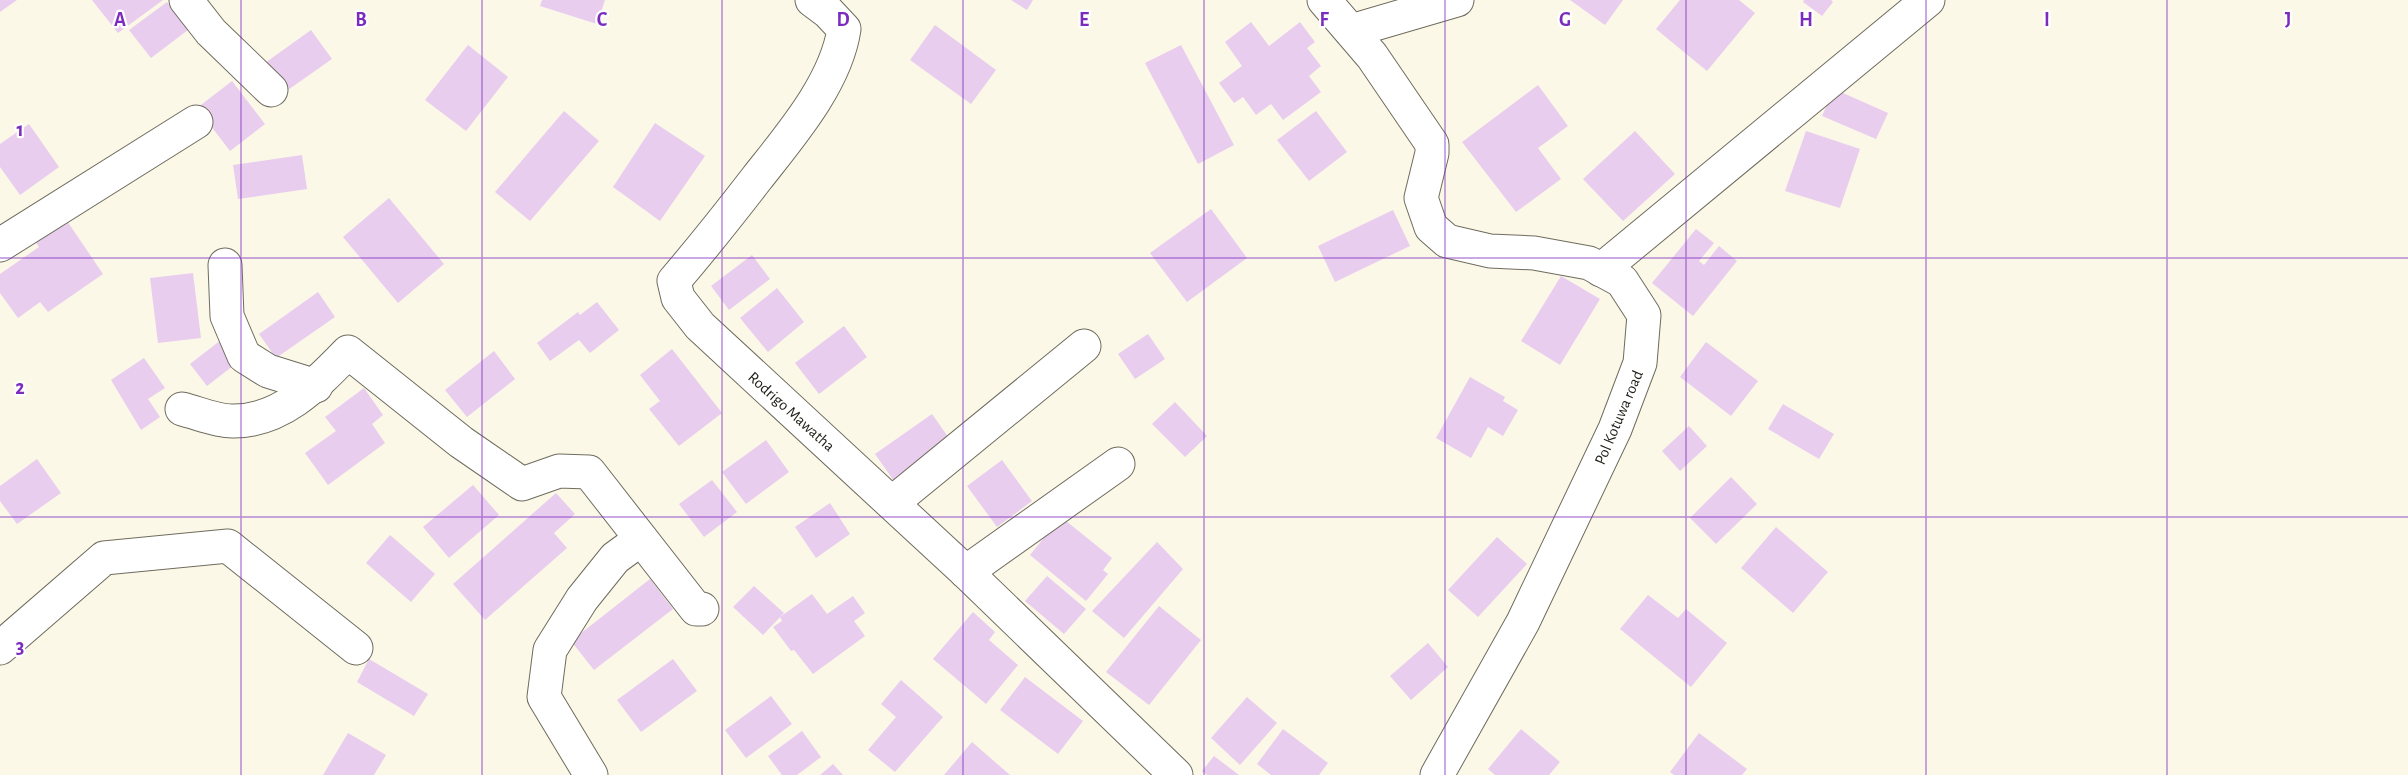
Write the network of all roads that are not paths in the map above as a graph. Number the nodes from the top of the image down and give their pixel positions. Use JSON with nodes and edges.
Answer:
{"nodes":[{"id":1,"x":186,"y":0,"type":"edge"},
{"id":2,"x":812,"y":0,"type":"edge"},
{"id":3,"x":1324,"y":0,"type":"edge"},
{"id":4,"x":1457,"y":0,"type":"edge"},
{"id":5,"x":1928,"y":0,"type":"edge"},
{"id":6,"x":1351,"y":32,"type":"junction"},
{"id":7,"x":271,"y":90,"type":"dead end"},
{"id":8,"x":196,"y":122,"type":"dead end"},
{"id":9,"x":0,"y":245,"type":"edge"},
{"id":10,"x":225,"y":265,"type":"dead end"},
{"id":11,"x":1601,"y":270,"type":"junction"},
{"id":12,"x":1084,"y":346,"type":"dead end"},
{"id":13,"x":316,"y":386,"type":"junction"},
{"id":14,"x":182,"y":409,"type":"dead end"},
{"id":15,"x":1118,"y":464,"type":"dead end"},
{"id":16,"x":892,"y":503,"type":"junction"},
{"id":17,"x":641,"y":539,"type":"junction"},
{"id":18,"x":966,"y":572,"type":"junction"},
{"id":19,"x":702,"y":609,"type":"dead end"},
{"id":20,"x":0,"y":648,"type":"edge"},
{"id":21,"x":356,"y":648,"type":"dead end"},
{"id":22,"x":591,"y":775,"type":"edge"},
{"id":23,"x":1176,"y":775,"type":"edge"},
{"id":24,"x":1437,"y":775,"type":"edge"}],
"edges":[{"from":1,"to":7,"type":"street"},
{"from":2,"to":16,"type":"street","name":"Rodrigo Mawatha"},
{"from":3,"to":6,"type":"street","name":"Pol Kotuwa road"},
{"from":4,"to":6,"type":"street"},
{"from":5,"to":11,"type":"street"},
{"from":6,"to":11,"type":"street","name":"Pol Kotuwa road"},
{"from":8,"to":9,"type":"street"},
{"from":10,"to":13,"type":"street"},
{"from":11,"to":24,"type":"street","name":"Pol Kotuwa road"},
{"from":12,"to":16,"type":"street"},
{"from":13,"to":14,"type":"street"},
{"from":13,"to":17,"type":"street"},
{"from":15,"to":18,"type":"street"},
{"from":16,"to":18,"type":"street","name":"Rodrigo Mawatha"},
{"from":17,"to":19,"type":"street"},
{"from":17,"to":22,"type":"street"},
{"from":18,"to":23,"type":"street","name":"Rodrigo Mawatha"},
{"from":20,"to":21,"type":"street"}]}
